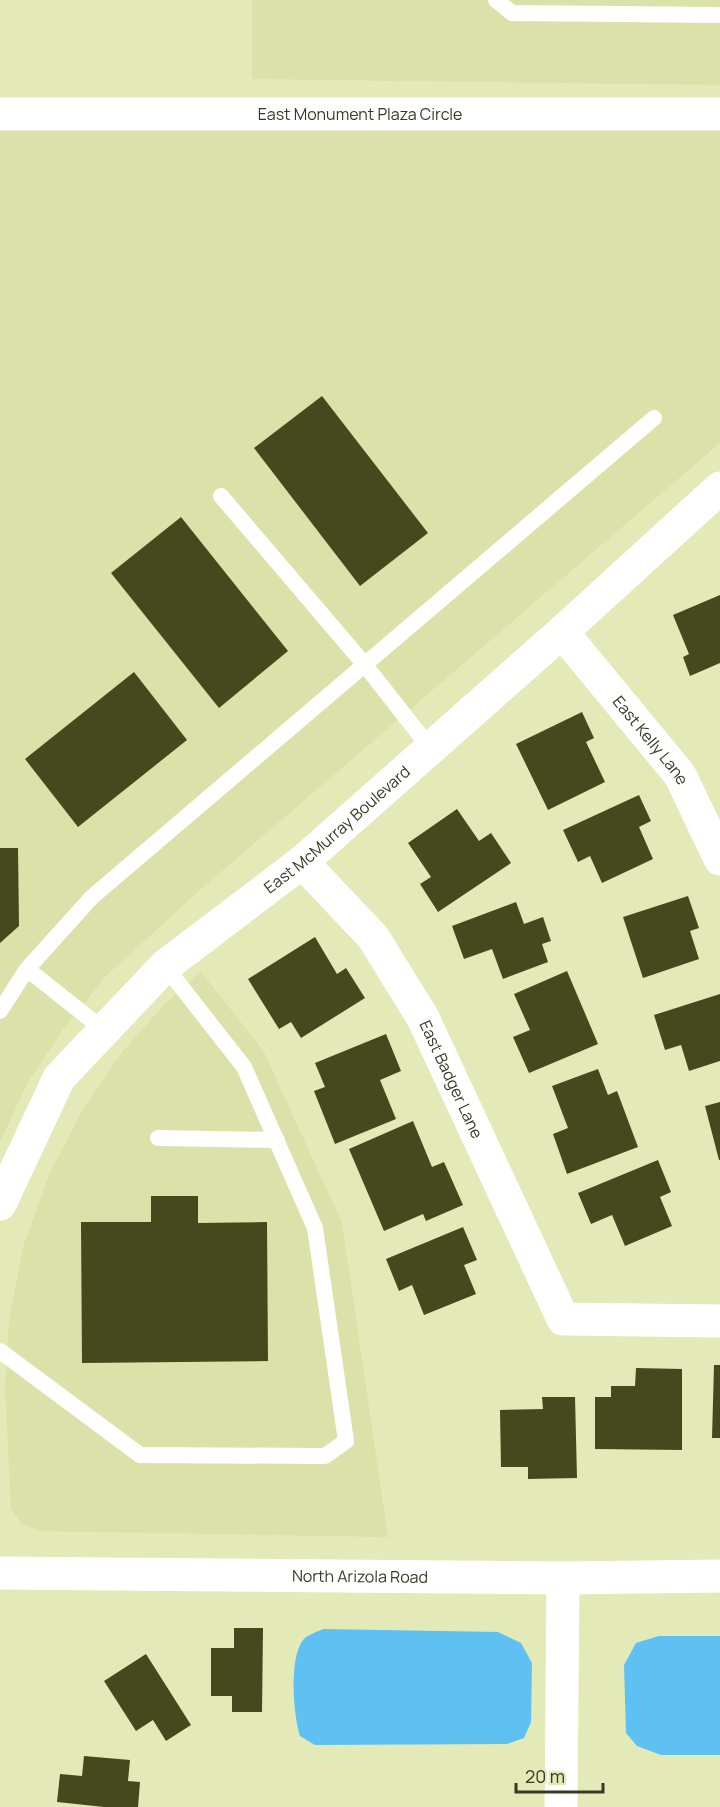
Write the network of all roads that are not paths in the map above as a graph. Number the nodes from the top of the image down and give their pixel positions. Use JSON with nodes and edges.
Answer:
{"nodes":[{"id":1,"x":496,"y":0,"type":"edge"},
{"id":2,"x":720,"y":15,"type":"edge"},
{"id":3,"x":0,"y":114,"type":"edge"},
{"id":4,"x":720,"y":114,"type":"edge"},
{"id":5,"x":654,"y":418,"type":"dead end"},
{"id":6,"x":720,"y":488,"type":"edge"},
{"id":7,"x":221,"y":496,"type":"dead end"},
{"id":8,"x":562,"y":632,"type":"junction"},
{"id":9,"x":364,"y":664,"type":"junction"},
{"id":10,"x":430,"y":748,"type":"junction"},
{"id":11,"x":720,"y":860,"type":"edge"},
{"id":12,"x":302,"y":862,"type":"junction"},
{"id":13,"x":165,"y":966,"type":"junction"},
{"id":14,"x":27,"y":969,"type":"junction"},
{"id":15,"x":0,"y":1011,"type":"edge"},
{"id":16,"x":104,"y":1030,"type":"junction"},
{"id":17,"x":158,"y":1138,"type":"dead end"},
{"id":18,"x":277,"y":1140,"type":"junction"},
{"id":19,"x":0,"y":1204,"type":"edge"},
{"id":20,"x":720,"y":1321,"type":"edge"},
{"id":21,"x":0,"y":1351,"type":"edge"},
{"id":22,"x":0,"y":1573,"type":"edge"},
{"id":23,"x":720,"y":1576,"type":"edge"},
{"id":24,"x":563,"y":1578,"type":"junction"},
{"id":25,"x":561,"y":1807,"type":"edge"}],
"edges":[{"from":1,"to":2,"type":"lane"},
{"from":3,"to":4,"type":"street","name":"East Monument Plaza Circle"},
{"from":5,"to":9,"type":"lane"},
{"from":6,"to":8,"type":"street","name":"East McMurray Boulevard"},
{"from":7,"to":9,"type":"lane"},
{"from":8,"to":10,"type":"street","name":"East McMurray Boulevard"},
{"from":8,"to":11,"type":"street","name":"East Kelly Lane"},
{"from":9,"to":10,"type":"lane"},
{"from":9,"to":14,"type":"lane"},
{"from":10,"to":12,"type":"street","name":"East McMurray Boulevard"},
{"from":12,"to":13,"type":"street","name":"East McMurray Boulevard"},
{"from":12,"to":20,"type":"street","name":"East Badger Lane"},
{"from":13,"to":16,"type":"street","name":"East McMurray Boulevard"},
{"from":13,"to":18,"type":"lane"},
{"from":14,"to":15,"type":"lane"},
{"from":14,"to":16,"type":"lane"},
{"from":16,"to":19,"type":"street","name":"East McMurray Boulevard"},
{"from":17,"to":18,"type":"lane"},
{"from":18,"to":21,"type":"lane"},
{"from":22,"to":24,"type":"street","name":"North Arizola Road"},
{"from":23,"to":24,"type":"street","name":"North Arizola Road"},
{"from":24,"to":25,"type":"street"}]}
